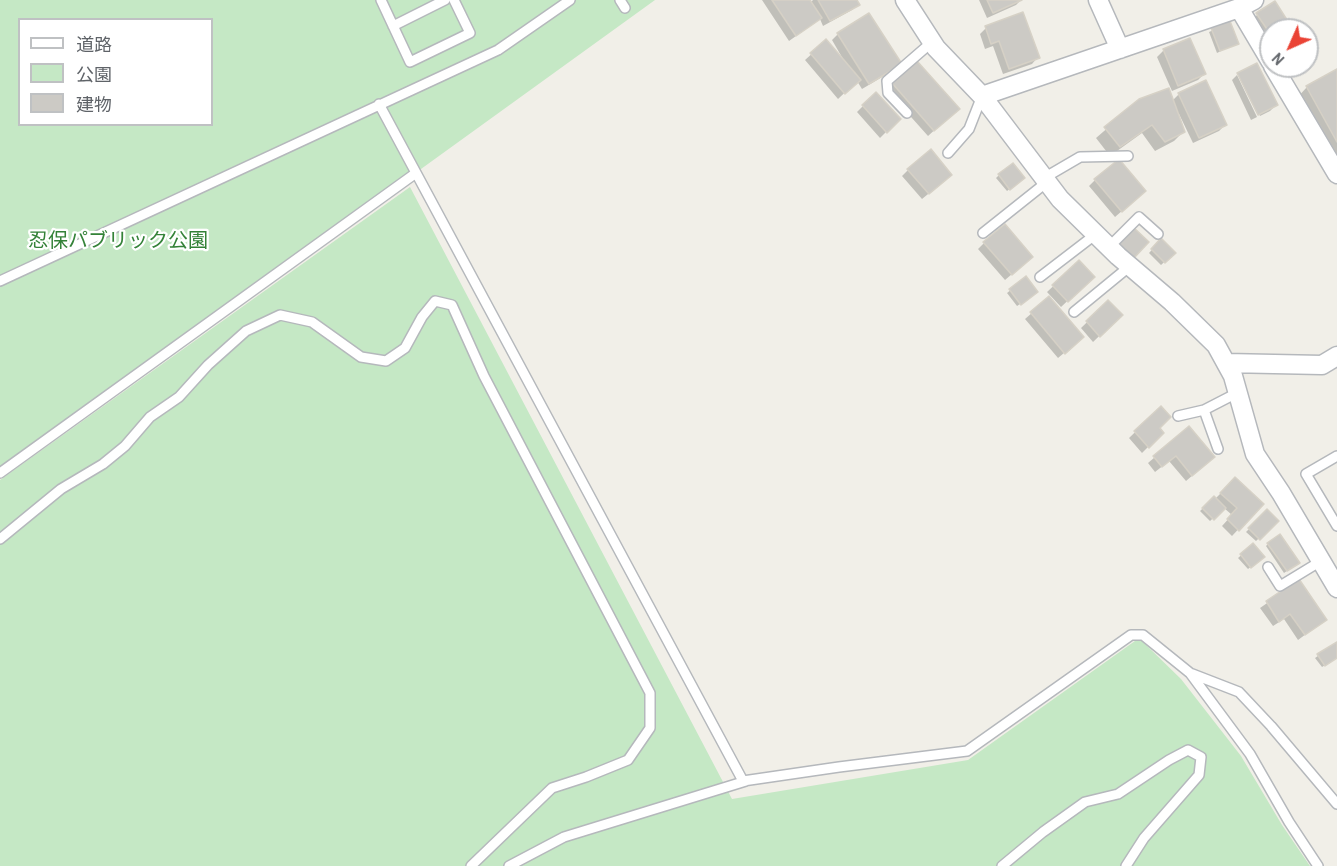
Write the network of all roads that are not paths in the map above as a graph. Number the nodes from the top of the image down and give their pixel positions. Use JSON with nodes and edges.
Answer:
{"nodes":[{"id":1,"x":381,"y":0,"type":"edge"},
{"id":2,"x":445,"y":0,"type":"edge"},
{"id":3,"x":454,"y":0,"type":"edge"},
{"id":4,"x":570,"y":0,"type":"edge"},
{"id":5,"x":905,"y":0,"type":"edge"},
{"id":6,"x":1098,"y":0,"type":"edge"},
{"id":7,"x":1246,"y":4,"type":"edge"},
{"id":8,"x":393,"y":26,"type":"junction"},
{"id":9,"x":1259,"y":34,"type":"edge"},
{"id":10,"x":932,"y":42,"type":"junction"},
{"id":11,"x":1120,"y":49,"type":"junction"},
{"id":12,"x":1280,"y":78,"type":"edge"},
{"id":13,"x":982,"y":96,"type":"junction"},
{"id":14,"x":379,"y":104,"type":"junction"},
{"id":15,"x":907,"y":113,"type":"dead end"},
{"id":16,"x":948,"y":153,"type":"dead end"},
{"id":17,"x":1128,"y":156,"type":"dead end"},
{"id":18,"x":416,"y":173,"type":"junction"},
{"id":19,"x":1337,"y":174,"type":"edge"},
{"id":20,"x":1045,"y":180,"type":"junction"},
{"id":21,"x":983,"y":233,"type":"dead end"},
{"id":22,"x":1096,"y":234,"type":"junction"},
{"id":23,"x":1158,"y":234,"type":"dead end"},
{"id":24,"x":1109,"y":247,"type":"junction"},
{"id":25,"x":1130,"y":266,"type":"junction"},
{"id":26,"x":1040,"y":277,"type":"dead end"},
{"id":27,"x":0,"y":281,"type":"edge"},
{"id":28,"x":1074,"y":312,"type":"dead end"},
{"id":29,"x":1337,"y":356,"type":"edge"},
{"id":30,"x":1226,"y":363,"type":"junction"},
{"id":31,"x":1237,"y":393,"type":"junction"},
{"id":32,"x":1204,"y":410,"type":"junction"},
{"id":33,"x":1178,"y":416,"type":"dead end"},
{"id":34,"x":1218,"y":449,"type":"dead end"},
{"id":35,"x":1337,"y":456,"type":"edge"},
{"id":36,"x":0,"y":473,"type":"edge"},
{"id":37,"x":1336,"y":524,"type":"edge"},
{"id":38,"x":0,"y":539,"type":"edge"},
{"id":39,"x":1321,"y":561,"type":"junction"},
{"id":40,"x":1268,"y":567,"type":"dead end"},
{"id":41,"x":1337,"y":588,"type":"edge"},
{"id":42,"x":1190,"y":673,"type":"junction"},
{"id":43,"x":747,"y":781,"type":"junction"},
{"id":44,"x":1337,"y":804,"type":"edge"},
{"id":45,"x":471,"y":866,"type":"edge"},
{"id":46,"x":509,"y":866,"type":"edge"},
{"id":47,"x":1002,"y":866,"type":"edge"},
{"id":48,"x":1126,"y":866,"type":"edge"},
{"id":49,"x":1318,"y":866,"type":"edge"}],
"edges":[{"from":1,"to":8,"type":"lane"},
{"from":2,"to":8,"type":"lane"},
{"from":3,"to":8,"type":"lane"},
{"from":4,"to":14,"type":"lane"},
{"from":5,"to":10,"type":"street"},
{"from":6,"to":11,"type":"street"},
{"from":7,"to":9,"type":"street"},
{"from":7,"to":11,"type":"street"},
{"from":10,"to":13,"type":"street"},
{"from":10,"to":15,"type":"lane"},
{"from":11,"to":13,"type":"street"},
{"from":12,"to":19,"type":"street"},
{"from":13,"to":16,"type":"lane"},
{"from":13,"to":20,"type":"street"},
{"from":14,"to":18,"type":"lane"},
{"from":14,"to":27,"type":"lane"},
{"from":17,"to":20,"type":"lane"},
{"from":18,"to":36,"type":"lane"},
{"from":18,"to":43,"type":"lane"},
{"from":20,"to":21,"type":"lane"},
{"from":20,"to":22,"type":"street"},
{"from":22,"to":24,"type":"street"},
{"from":22,"to":26,"type":"lane"},
{"from":23,"to":24,"type":"lane"},
{"from":24,"to":25,"type":"street"},
{"from":25,"to":28,"type":"lane"},
{"from":25,"to":30,"type":"street"},
{"from":29,"to":30,"type":"street"},
{"from":30,"to":31,"type":"street"},
{"from":31,"to":32,"type":"lane"},
{"from":31,"to":39,"type":"street"},
{"from":32,"to":33,"type":"lane"},
{"from":32,"to":34,"type":"lane"},
{"from":35,"to":37,"type":"lane"},
{"from":38,"to":45,"type":"lane"},
{"from":39,"to":40,"type":"lane"},
{"from":39,"to":41,"type":"street"},
{"from":42,"to":43,"type":"lane"},
{"from":42,"to":44,"type":"lane"},
{"from":42,"to":49,"type":"lane"},
{"from":43,"to":46,"type":"lane"},
{"from":47,"to":48,"type":"lane"}]}
